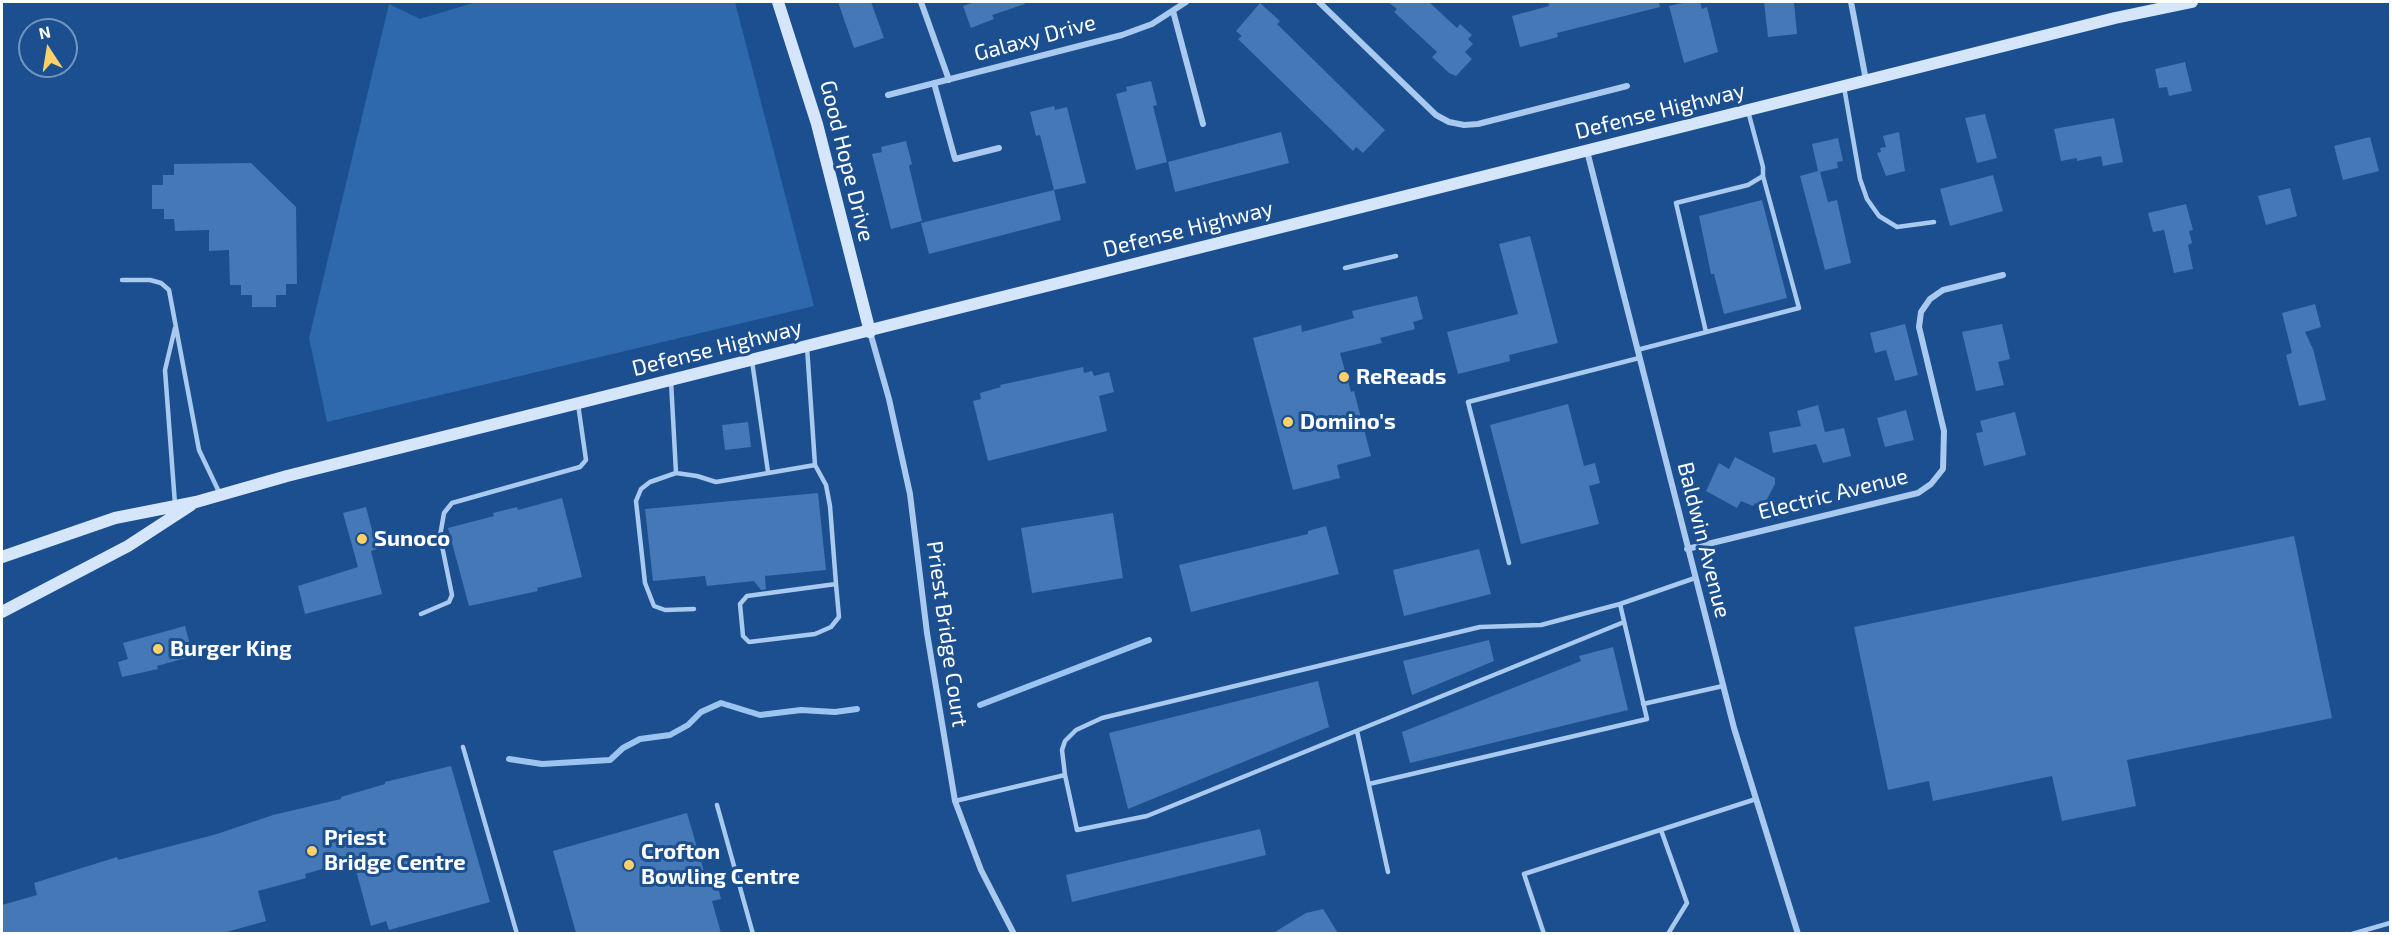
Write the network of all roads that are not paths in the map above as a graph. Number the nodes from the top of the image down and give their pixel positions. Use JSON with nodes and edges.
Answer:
{"nodes":[{"id":1,"x":778,"y":2,"type":"edge"},
{"id":2,"x":921,"y":2,"type":"edge"},
{"id":3,"x":1319,"y":2,"type":"edge"},
{"id":4,"x":1851,"y":2,"type":"edge"},
{"id":5,"x":2192,"y":2,"type":"edge"},
{"id":6,"x":1181,"y":3,"type":"edge"},
{"id":7,"x":1173,"y":10,"type":"junction"},
{"id":8,"x":949,"y":80,"type":"junction"},
{"id":9,"x":1866,"y":81,"type":"junction"},
{"id":10,"x":934,"y":83,"type":"junction"},
{"id":11,"x":1628,"y":86,"type":"dead end"},
{"id":12,"x":1844,"y":87,"type":"junction"},
{"id":13,"x":888,"y":95,"type":"dead end"},
{"id":14,"x":1748,"y":111,"type":"junction"},
{"id":15,"x":1203,"y":124,"type":"dead end"},
{"id":16,"x":999,"y":148,"type":"dead end"},
{"id":17,"x":1587,"y":151,"type":"junction"},
{"id":18,"x":1762,"y":176,"type":"junction"},
{"id":19,"x":1934,"y":222,"type":"dead end"},
{"id":20,"x":1396,"y":256,"type":"dead end"},
{"id":21,"x":1345,"y":268,"type":"dead end"},
{"id":22,"x":2003,"y":275,"type":"dead end"},
{"id":23,"x":122,"y":280,"type":"dead end"},
{"id":24,"x":176,"y":326,"type":"junction"},
{"id":25,"x":870,"y":332,"type":"junction"},
{"id":26,"x":1707,"y":332,"type":"junction"},
{"id":27,"x":807,"y":347,"type":"junction"},
{"id":28,"x":1637,"y":350,"type":"junction"},
{"id":29,"x":1639,"y":358,"type":"junction"},
{"id":30,"x":752,"y":361,"type":"junction"},
{"id":31,"x":671,"y":381,"type":"junction"},
{"id":32,"x":578,"y":404,"type":"junction"},
{"id":33,"x":815,"y":465,"type":"junction"},
{"id":34,"x":768,"y":472,"type":"junction"},
{"id":35,"x":676,"y":473,"type":"junction"},
{"id":36,"x":220,"y":495,"type":"junction"},
{"id":37,"x":196,"y":502,"type":"junction"},
{"id":38,"x":175,"y":506,"type":"junction"},
{"id":39,"x":1687,"y":549,"type":"junction"},
{"id":40,"x":2,"y":557,"type":"edge"},
{"id":41,"x":1509,"y":563,"type":"dead end"},
{"id":42,"x":1695,"y":578,"type":"junction"},
{"id":43,"x":836,"y":584,"type":"junction"},
{"id":44,"x":1620,"y":603,"type":"junction"},
{"id":45,"x":694,"y":609,"type":"dead end"},
{"id":46,"x":2,"y":611,"type":"edge"},
{"id":47,"x":421,"y":614,"type":"dead end"},
{"id":48,"x":1624,"y":622,"type":"junction"},
{"id":49,"x":1723,"y":686,"type":"junction"},
{"id":50,"x":1643,"y":704,"type":"junction"},
{"id":51,"x":1357,"y":731,"type":"junction"},
{"id":52,"x":463,"y":747,"type":"dead end"},
{"id":53,"x":1065,"y":775,"type":"junction"},
{"id":54,"x":1369,"y":784,"type":"junction"},
{"id":55,"x":1756,"y":799,"type":"junction"},
{"id":56,"x":955,"y":801,"type":"junction"},
{"id":57,"x":717,"y":805,"type":"dead end"},
{"id":58,"x":1661,"y":830,"type":"junction"},
{"id":59,"x":1388,"y":872,"type":"dead end"},
{"id":60,"x":2391,"y":923,"type":"edge"},
{"id":61,"x":517,"y":933,"type":"edge"},
{"id":62,"x":753,"y":933,"type":"edge"},
{"id":63,"x":1014,"y":933,"type":"edge"},
{"id":64,"x":1544,"y":933,"type":"edge"},
{"id":65,"x":1668,"y":933,"type":"edge"},
{"id":66,"x":1798,"y":933,"type":"edge"},
{"id":67,"x":2352,"y":933,"type":"edge"}],
"edges":[{"from":1,"to":25,"type":"main road","name":"Good Hope Drive"},
{"from":2,"to":8,"type":"street"},
{"from":3,"to":11,"type":"street"},
{"from":4,"to":9,"type":"street"},
{"from":5,"to":9,"type":"main road","name":"Defense Highway"},
{"from":6,"to":7,"type":"street","name":"Galaxy Drive"},
{"from":7,"to":8,"type":"street","name":"Galaxy Drive"},
{"from":7,"to":15,"type":"street"},
{"from":8,"to":10,"type":"street","name":"Galaxy Drive"},
{"from":9,"to":12,"type":"main road","name":"Defense Highway"},
{"from":10,"to":13,"type":"street","name":"Galaxy Drive"},
{"from":10,"to":16,"type":"street"},
{"from":12,"to":14,"type":"main road","name":"Defense Highway"},
{"from":12,"to":19,"type":"lane"},
{"from":14,"to":17,"type":"main road","name":"Defense Highway"},
{"from":14,"to":18,"type":"lane"},
{"from":17,"to":25,"type":"main road","name":"Defense Highway"},
{"from":17,"to":28,"type":"street","name":"Baldwin Avenue"},
{"from":18,"to":26,"type":"lane"},
{"from":18,"to":26,"type":"lane"},
{"from":20,"to":21,"type":"lane"},
{"from":22,"to":39,"type":"street","name":"Electric Avenue"},
{"from":23,"to":24,"type":"lane"},
{"from":24,"to":36,"type":"lane"},
{"from":24,"to":38,"type":"lane"},
{"from":25,"to":27,"type":"main road","name":"Defense Highway"},
{"from":25,"to":56,"type":"street","name":"Priest Bridge Court"},
{"from":26,"to":28,"type":"lane"},
{"from":27,"to":30,"type":"main road","name":"Defense Highway"},
{"from":27,"to":33,"type":"lane"},
{"from":28,"to":29,"type":"street","name":"Baldwin Avenue"},
{"from":29,"to":39,"type":"street","name":"Baldwin Avenue"},
{"from":29,"to":41,"type":"lane"},
{"from":30,"to":31,"type":"main road","name":"Defense Highway"},
{"from":30,"to":34,"type":"lane"},
{"from":31,"to":32,"type":"main road","name":"Defense Highway"},
{"from":31,"to":35,"type":"lane"},
{"from":32,"to":36,"type":"main road","name":"Defense Highway"},
{"from":32,"to":47,"type":"lane"},
{"from":33,"to":34,"type":"lane"},
{"from":33,"to":43,"type":"lane"},
{"from":34,"to":35,"type":"lane"},
{"from":35,"to":45,"type":"lane"},
{"from":36,"to":37,"type":"main road","name":"Defense Highway"},
{"from":37,"to":38,"type":"main road","name":"Defense Highway"},
{"from":37,"to":46,"type":"main road","name":"Defense Highway"},
{"from":38,"to":40,"type":"main road","name":"Defense Highway"},
{"from":39,"to":42,"type":"street","name":"Baldwin Avenue"},
{"from":42,"to":44,"type":"lane"},
{"from":42,"to":49,"type":"street","name":"Baldwin Avenue"},
{"from":43,"to":43,"type":"lane"},
{"from":44,"to":48,"type":"lane"},
{"from":44,"to":53,"type":"lane"},
{"from":48,"to":50,"type":"lane"},
{"from":48,"to":51,"type":"lane"},
{"from":49,"to":50,"type":"lane"},
{"from":49,"to":55,"type":"street","name":"Baldwin Avenue"},
{"from":50,"to":54,"type":"lane"},
{"from":51,"to":53,"type":"lane"},
{"from":51,"to":54,"type":"lane"},
{"from":52,"to":61,"type":"lane"},
{"from":53,"to":56,"type":"lane"},
{"from":54,"to":59,"type":"lane"},
{"from":55,"to":58,"type":"lane"},
{"from":55,"to":66,"type":"street","name":"Baldwin Avenue"},
{"from":56,"to":63,"type":"street","name":"Priest Bridge Court"},
{"from":57,"to":62,"type":"lane"},
{"from":58,"to":64,"type":"lane"},
{"from":58,"to":65,"type":"lane"},
{"from":60,"to":67,"type":"lane"}]}
